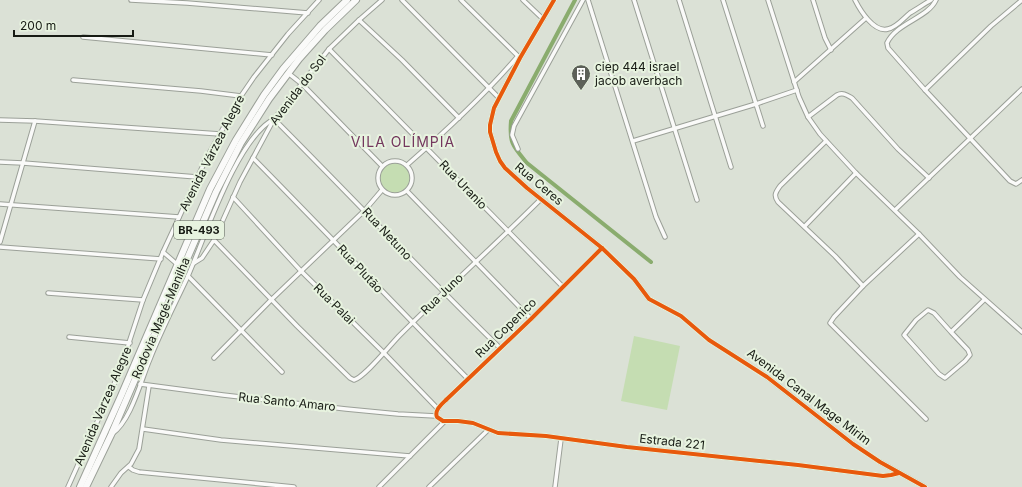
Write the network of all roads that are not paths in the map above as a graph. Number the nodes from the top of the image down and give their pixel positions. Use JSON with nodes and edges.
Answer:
{"nodes":[{"id":1,"x":131,"y":0,"type":"edge"},
{"id":2,"x":319,"y":0,"type":"edge"},
{"id":3,"x":347,"y":0,"type":"edge"},
{"id":4,"x":356,"y":0,"type":"edge"},
{"id":5,"x":382,"y":0,"type":"edge"},
{"id":6,"x":402,"y":0,"type":"edge"},
{"id":7,"x":461,"y":0,"type":"edge"},
{"id":8,"x":523,"y":0,"type":"edge"},
{"id":9,"x":554,"y":0,"type":"edge"},
{"id":10,"x":583,"y":0,"type":"edge"},
{"id":11,"x":588,"y":0,"type":"edge"},
{"id":12,"x":634,"y":0,"type":"edge"},
{"id":13,"x":679,"y":0,"type":"edge"},
{"id":14,"x":723,"y":0,"type":"edge"},
{"id":15,"x":768,"y":0,"type":"edge"},
{"id":16,"x":813,"y":0,"type":"edge"},
{"id":17,"x":855,"y":0,"type":"edge"},
{"id":18,"x":931,"y":0,"type":"edge"},
{"id":19,"x":936,"y":0,"type":"edge"},
{"id":20,"x":1022,"y":0,"type":"edge"},
{"id":21,"x":308,"y":13,"type":"junction"},
{"id":22,"x":866,"y":18,"type":"junction"},
{"id":23,"x":543,"y":19,"type":"junction"},
{"id":24,"x":359,"y":20,"type":"junction"},
{"id":25,"x":83,"y":37,"type":"dead end"},
{"id":26,"x":329,"y":49,"type":"junction"},
{"id":27,"x":831,"y":50,"type":"junction"},
{"id":28,"x":272,"y":55,"type":"junction"},
{"id":29,"x":519,"y":57,"type":"junction"},
{"id":30,"x":288,"y":73,"type":"junction"},
{"id":31,"x":73,"y":80,"type":"dead end"},
{"id":32,"x":794,"y":82,"type":"junction"},
{"id":33,"x":302,"y":84,"type":"junction"},
{"id":34,"x":489,"y":89,"type":"junction"},
{"id":35,"x":1022,"y":89,"type":"edge"},
{"id":36,"x":797,"y":90,"type":"junction"},
{"id":37,"x":925,"y":90,"type":"junction"},
{"id":38,"x":241,"y":96,"type":"junction"},
{"id":39,"x":499,"y":98,"type":"junction"},
{"id":40,"x":756,"y":104,"type":"junction"},
{"id":41,"x":715,"y":117,"type":"junction"},
{"id":42,"x":808,"y":117,"type":"junction"},
{"id":43,"x":274,"y":118,"type":"junction"},
{"id":44,"x":459,"y":118,"type":"junction"},
{"id":45,"x":0,"y":120,"type":"edge"},
{"id":46,"x":35,"y":121,"type":"junction"},
{"id":47,"x":763,"y":126,"type":"dead end"},
{"id":48,"x":674,"y":129,"type":"junction"},
{"id":49,"x":220,"y":134,"type":"junction"},
{"id":50,"x":970,"y":139,"type":"junction"},
{"id":51,"x":633,"y":141,"type":"junction"},
{"id":52,"x":826,"y":141,"type":"junction"},
{"id":53,"x":427,"y":148,"type":"junction"},
{"id":54,"x":518,"y":149,"type":"dead end"},
{"id":55,"x":253,"y":158,"type":"junction"},
{"id":56,"x":0,"y":162,"type":"edge"},
{"id":57,"x":23,"y":163,"type":"junction"},
{"id":58,"x":407,"y":165,"type":"junction"},
{"id":59,"x":382,"y":166,"type":"junction"},
{"id":60,"x":731,"y":167,"type":"dead end"},
{"id":61,"x":856,"y":173,"type":"junction"},
{"id":62,"x":198,"y":177,"type":"junction"},
{"id":63,"x":929,"y":178,"type":"junction"},
{"id":64,"x":1022,"y":180,"type":"edge"},
{"id":65,"x":382,"y":190,"type":"junction"},
{"id":66,"x":407,"y":191,"type":"junction"},
{"id":67,"x":233,"y":197,"type":"junction"},
{"id":68,"x":541,"y":199,"type":"junction"},
{"id":69,"x":697,"y":200,"type":"dead end"},
{"id":70,"x":0,"y":204,"type":"edge"},
{"id":71,"x":10,"y":204,"type":"junction"},
{"id":72,"x":365,"y":210,"type":"junction"},
{"id":73,"x":895,"y":210,"type":"junction"},
{"id":74,"x":179,"y":217,"type":"junction"},
{"id":75,"x":804,"y":226,"type":"junction"},
{"id":76,"x":509,"y":231,"type":"junction"},
{"id":77,"x":919,"y":234,"type":"junction"},
{"id":78,"x":665,"y":237,"type":"dead end"},
{"id":79,"x":214,"y":240,"type":"junction"},
{"id":80,"x":334,"y":240,"type":"junction"},
{"id":81,"x":0,"y":242,"type":"edge"},
{"id":82,"x":0,"y":247,"type":"edge"},
{"id":83,"x":602,"y":248,"type":"junction"},
{"id":84,"x":163,"y":252,"type":"junction"},
{"id":85,"x":161,"y":259,"type":"junction"},
{"id":86,"x":476,"y":262,"type":"junction"},
{"id":87,"x":194,"y":263,"type":"junction"},
{"id":88,"x":178,"y":265,"type":"junction"},
{"id":89,"x":301,"y":271,"type":"junction"},
{"id":90,"x":188,"y":276,"type":"junction"},
{"id":91,"x":863,"y":286,"type":"junction"},
{"id":92,"x":563,"y":287,"type":"junction"},
{"id":93,"x":48,"y":293,"type":"dead end"},
{"id":94,"x":444,"y":293,"type":"junction"},
{"id":95,"x":644,"y":293,"type":"joint"},
{"id":96,"x":143,"y":300,"type":"junction"},
{"id":97,"x":271,"y":300,"type":"junction"},
{"id":98,"x":984,"y":300,"type":"junction"},
{"id":99,"x":531,"y":319,"type":"junction"},
{"id":100,"x":412,"y":323,"type":"junction"},
{"id":101,"x":241,"y":329,"type":"junction"},
{"id":102,"x":951,"y":332,"type":"junction"},
{"id":103,"x":1022,"y":332,"type":"edge"},
{"id":104,"x":69,"y":337,"type":"dead end"},
{"id":105,"x":130,"y":343,"type":"junction"},
{"id":106,"x":500,"y":348,"type":"junction"},
{"id":107,"x":384,"y":352,"type":"junction"},
{"id":108,"x":214,"y":358,"type":"dead end"},
{"id":109,"x":282,"y":372,"type":"dead end"},
{"id":110,"x":468,"y":379,"type":"junction"},
{"id":111,"x":140,"y":384,"type":"junction"},
{"id":112,"x":149,"y":386,"type":"junction"},
{"id":113,"x":438,"y":409,"type":"junction"},
{"id":114,"x":436,"y":416,"type":"junction"},
{"id":115,"x":926,"y":419,"type":"dead end"},
{"id":116,"x":445,"y":421,"type":"junction"},
{"id":117,"x":143,"y":429,"type":"junction"},
{"id":118,"x":488,"y":430,"type":"junction"},
{"id":119,"x":111,"y":435,"type":"junction"},
{"id":120,"x":561,"y":438,"type":"junction"},
{"id":121,"x":410,"y":456,"type":"junction"},
{"id":122,"x":128,"y":467,"type":"junction"},
{"id":123,"x":899,"y":472,"type":"junction"},
{"id":124,"x":68,"y":487,"type":"edge"},
{"id":125,"x":80,"y":487,"type":"edge"},
{"id":126,"x":86,"y":487,"type":"edge"},
{"id":127,"x":111,"y":487,"type":"edge"},
{"id":128,"x":294,"y":487,"type":"edge"},
{"id":129,"x":379,"y":487,"type":"edge"},
{"id":130,"x":429,"y":487,"type":"edge"},
{"id":131,"x":555,"y":487,"type":"edge"},
{"id":132,"x":925,"y":487,"type":"edge"}],
"edges":[{"from":1,"to":21,"type":"street"},
{"from":2,"to":21,"type":"street","name":"Avenida Várzea Alegre"},
{"from":3,"to":88,"type":"highway","name":"Rodovia Magé-Manilha","number":"BR-493"},
{"from":4,"to":30,"type":"highway","name":"Rodovia Magé-Manilha","number":"BR-493"},
{"from":5,"to":24,"type":"street","name":"Avenida do Sol"},
{"from":6,"to":34,"type":"street"},
{"from":7,"to":29,"type":"street"},
{"from":8,"to":23,"type":"street"},
{"from":9,"to":23,"type":"street","name":"Rua Ceres"},
{"from":10,"to":54,"type":"street"},
{"from":11,"to":51,"type":"street"},
{"from":12,"to":48,"type":"street"},
{"from":13,"to":41,"type":"street"},
{"from":14,"to":40,"type":"street"},
{"from":15,"to":32,"type":"street"},
{"from":16,"to":27,"type":"street"},
{"from":17,"to":22,"type":"street"},
{"from":18,"to":22,"type":"street"},
{"from":19,"to":37,"type":"street"},
{"from":20,"to":37,"type":"street"},
{"from":21,"to":28,"type":"street","name":"Avenida Várzea Alegre"},
{"from":22,"to":27,"type":"street"},
{"from":23,"to":29,"type":"street","name":"Rua Ceres"},
{"from":24,"to":26,"type":"street","name":"Avenida do Sol"},
{"from":24,"to":44,"type":"street"},
{"from":25,"to":28,"type":"street"},
{"from":26,"to":33,"type":"street","name":"Avenida do Sol"},
{"from":26,"to":53,"type":"street","name":"Rua Uranio"},
{"from":27,"to":32,"type":"street"},
{"from":28,"to":38,"type":"street","name":"Avenida Várzea Alegre"},
{"from":29,"to":34,"type":"street"},
{"from":29,"to":39,"type":"street","name":"Rua Ceres"},
{"from":30,"to":33,"type":"street"},
{"from":30,"to":119,"type":"highway","name":"Rodovia Magé-Manilha","number":"BR-493"},
{"from":31,"to":38,"type":"street"},
{"from":32,"to":36,"type":"street"},
{"from":33,"to":43,"type":"street","name":"Avenida do Sol"},
{"from":33,"to":59,"type":"street"},
{"from":34,"to":39,"type":"street"},
{"from":34,"to":44,"type":"street"},
{"from":35,"to":50,"type":"street"},
{"from":36,"to":40,"type":"street"},
{"from":36,"to":42,"type":"street"},
{"from":37,"to":50,"type":"street"},
{"from":38,"to":49,"type":"street","name":"Avenida Várzea Alegre"},
{"from":39,"to":68,"type":"street","name":"Rua Ceres"},
{"from":40,"to":41,"type":"street"},
{"from":40,"to":47,"type":"street"},
{"from":41,"to":48,"type":"street"},
{"from":41,"to":60,"type":"street"},
{"from":42,"to":52,"type":"street"},
{"from":42,"to":63,"type":"street"},
{"from":43,"to":55,"type":"street","name":"Avenida do Sol"},
{"from":43,"to":72,"type":"street","name":"Rua Netuno"},
{"from":43,"to":87,"type":"street"},
{"from":44,"to":53,"type":"street"},
{"from":45,"to":46,"type":"street"},
{"from":46,"to":49,"type":"street"},
{"from":46,"to":57,"type":"street"},
{"from":48,"to":51,"type":"street"},
{"from":48,"to":69,"type":"street"},
{"from":49,"to":62,"type":"street","name":"Avenida Várzea Alegre"},
{"from":50,"to":63,"type":"street"},
{"from":50,"to":64,"type":"street"},
{"from":51,"to":78,"type":"street"},
{"from":52,"to":61,"type":"street"},
{"from":52,"to":75,"type":"street"},
{"from":53,"to":58,"type":"street"},
{"from":53,"to":76,"type":"street","name":"Rua Uranio"},
{"from":55,"to":67,"type":"street","name":"Avenida do Sol"},
{"from":55,"to":80,"type":"street","name":"Rua Plutão"},
{"from":56,"to":57,"type":"street"},
{"from":57,"to":62,"type":"street"},
{"from":57,"to":71,"type":"street"},
{"from":58,"to":59,"type":"street"},
{"from":58,"to":66,"type":"street"},
{"from":59,"to":65,"type":"street"},
{"from":61,"to":73,"type":"street"},
{"from":61,"to":75,"type":"street"},
{"from":62,"to":74,"type":"street","name":"Avenida Várzea Alegre"},
{"from":63,"to":73,"type":"street"},
{"from":65,"to":66,"type":"street"},
{"from":65,"to":72,"type":"street"},
{"from":66,"to":86,"type":"street","name":"Rua Copenico"},
{"from":67,"to":79,"type":"street","name":"Avenida do Sol"},
{"from":67,"to":89,"type":"street","name":"Rua Palai"},
{"from":68,"to":76,"type":"street","name":"Rua Juno"},
{"from":68,"to":83,"type":"street","name":"Rua Ceres"},
{"from":70,"to":71,"type":"street"},
{"from":71,"to":74,"type":"street"},
{"from":71,"to":81,"type":"street"},
{"from":72,"to":80,"type":"street"},
{"from":72,"to":94,"type":"street","name":"Rua Netuno"},
{"from":73,"to":77,"type":"street"},
{"from":74,"to":84,"type":"street","name":"Avenida Várzea Alegre"},
{"from":75,"to":91,"type":"street"},
{"from":76,"to":86,"type":"street","name":"Rua Juno"},
{"from":76,"to":92,"type":"street","name":"Rua Uranio"},
{"from":77,"to":91,"type":"street"},
{"from":77,"to":98,"type":"street"},
{"from":79,"to":87,"type":"street","name":"Avenida do Sol"},
{"from":79,"to":97,"type":"street"},
{"from":80,"to":89,"type":"street"},
{"from":80,"to":100,"type":"street","name":"Rua Plutão"},
{"from":82,"to":85,"type":"street"},
{"from":83,"to":92,"type":"street","name":"Rua Copenico"},
{"from":83,"to":95,"type":"street","name":"Rua Ceres"},
{"from":84,"to":85,"type":"street","name":"Avenida Várzea Alegre"},
{"from":84,"to":88,"type":"street"},
{"from":85,"to":96,"type":"street","name":"Avenida Várzea Alegre"},
{"from":86,"to":94,"type":"street","name":"Rua Juno"},
{"from":86,"to":99,"type":"street","name":"Rua Copenico"},
{"from":87,"to":90,"type":"street"},
{"from":88,"to":125,"type":"highway","name":"Rodovia Magé-Manilha","number":"BR-493"},
{"from":89,"to":97,"type":"street"},
{"from":89,"to":107,"type":"street","name":"Rua Palai"},
{"from":90,"to":101,"type":"street"},
{"from":90,"to":111,"type":"street"},
{"from":91,"to":115,"type":"street"},
{"from":92,"to":99,"type":"street","name":"Rua Copenico"},
{"from":93,"to":96,"type":"street"},
{"from":94,"to":100,"type":"street","name":"Rua Juno"},
{"from":94,"to":106,"type":"street","name":"Rua Netuno"},
{"from":95,"to":123,"type":"street","name":"Avenida Canal Mage Mirim"},
{"from":96,"to":105,"type":"street","name":"Avenida Varzea Alegre"},
{"from":97,"to":101,"type":"street"},
{"from":97,"to":107,"type":"street","name":"Rua Juno"},
{"from":98,"to":102,"type":"street"},
{"from":98,"to":103,"type":"street"},
{"from":99,"to":106,"type":"street","name":"Rua Copenico"},
{"from":100,"to":107,"type":"street","name":"Rua Juno"},
{"from":100,"to":110,"type":"street","name":"Rua Plutão"},
{"from":101,"to":108,"type":"street"},
{"from":101,"to":109,"type":"street"},
{"from":102,"to":102,"type":"street"},
{"from":104,"to":105,"type":"street"},
{"from":105,"to":124,"type":"street","name":"Avenida Varzea Alegre"},
{"from":106,"to":110,"type":"street","name":"Rua Copenico"},
{"from":107,"to":113,"type":"street","name":"Rua Palai"},
{"from":110,"to":113,"type":"street","name":"Rua Copenico"},
{"from":111,"to":112,"type":"street","name":"Rua Santo Amaro"},
{"from":111,"to":119,"type":"street"},
{"from":112,"to":114,"type":"street","name":"Rua Santo Amaro"},
{"from":112,"to":117,"type":"street"},
{"from":113,"to":114,"type":"street","name":"Rua Copenico"},
{"from":114,"to":116,"type":"street"},
{"from":116,"to":118,"type":"street","name":"Estrada 221"},
{"from":116,"to":121,"type":"street"},
{"from":117,"to":121,"type":"street"},
{"from":117,"to":122,"type":"street"},
{"from":118,"to":120,"type":"street","name":"Estrada 221"},
{"from":118,"to":130,"type":"street"},
{"from":119,"to":126,"type":"highway","name":"Rodovia Magé-Manilha","number":"BR-493"},
{"from":120,"to":123,"type":"street","name":"Estrada 221"},
{"from":120,"to":131,"type":"street"},
{"from":121,"to":129,"type":"street"},
{"from":122,"to":127,"type":"street"},
{"from":122,"to":128,"type":"street"},
{"from":123,"to":132,"type":"street","name":"Avenida Canal Mage Mirim"}]}
